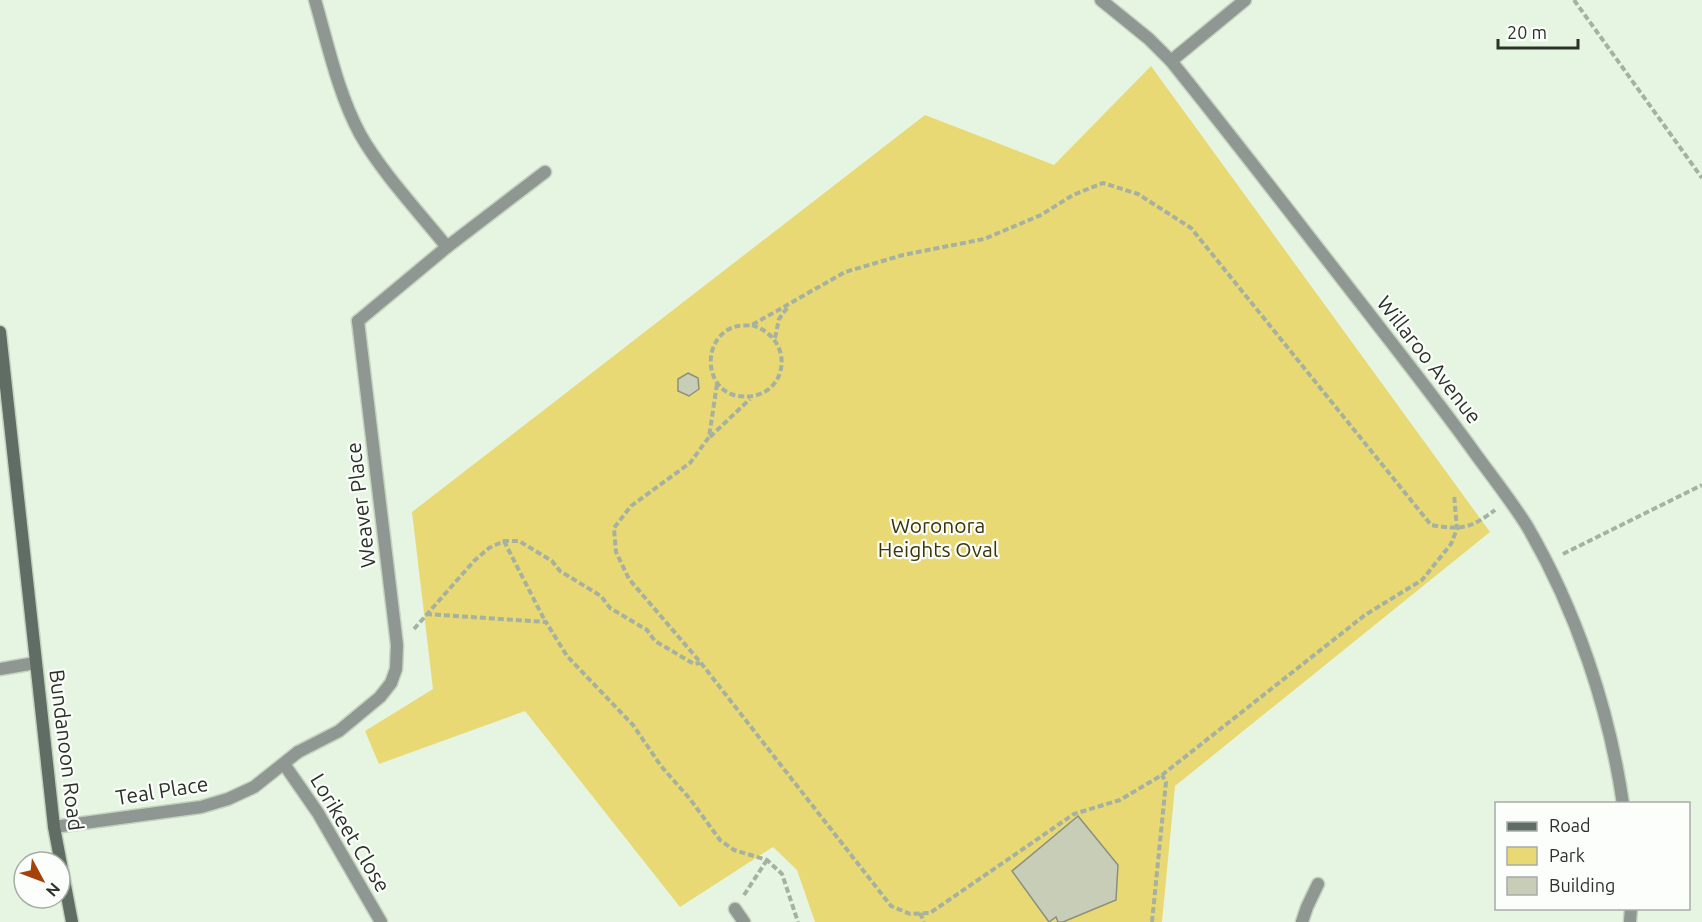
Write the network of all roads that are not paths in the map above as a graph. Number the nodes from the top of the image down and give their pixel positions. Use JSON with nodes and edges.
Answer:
{"nodes":[{"id":1,"x":315,"y":0,"type":"edge"},
{"id":2,"x":1101,"y":0,"type":"edge"},
{"id":3,"x":1245,"y":0,"type":"edge"},
{"id":4,"x":1171,"y":62,"type":"junction"},
{"id":5,"x":544,"y":172,"type":"dead end"},
{"id":6,"x":447,"y":247,"type":"junction"},
{"id":7,"x":0,"y":332,"type":"edge"},
{"id":8,"x":35,"y":663,"type":"junction"},
{"id":9,"x":0,"y":669,"type":"edge"},
{"id":10,"x":298,"y":752,"type":"joint"},
{"id":11,"x":284,"y":764,"type":"junction"},
{"id":12,"x":1623,"y":802,"type":"edge"},
{"id":13,"x":54,"y":827,"type":"junction"},
{"id":14,"x":1318,"y":884,"type":"dead end"},
{"id":15,"x":735,"y":909,"type":"road end"},
{"id":16,"x":72,"y":922,"type":"edge"},
{"id":17,"x":381,"y":922,"type":"edge"},
{"id":18,"x":744,"y":922,"type":"edge"},
{"id":19,"x":1302,"y":922,"type":"edge"}],
"edges":[{"from":1,"to":6,"type":"street"},
{"from":2,"to":4,"type":"street","name":"Willaroo Avenue"},
{"from":3,"to":4,"type":"street"},
{"from":4,"to":12,"type":"street","name":"Willaroo Avenue"},
{"from":5,"to":6,"type":"street","name":"Weaver Place"},
{"from":6,"to":10,"type":"street","name":"Weaver Place"},
{"from":7,"to":8,"type":"street","name":"Bundanoon Road"},
{"from":8,"to":9,"type":"street"},
{"from":8,"to":13,"type":"street","name":"Bundanoon Road"},
{"from":10,"to":11,"type":"street","name":"Teal Place"},
{"from":11,"to":13,"type":"street","name":"Teal Place"},
{"from":11,"to":17,"type":"street","name":"Lorikeet Close"},
{"from":13,"to":16,"type":"street","name":"Bundanoon Road"},
{"from":14,"to":19,"type":"street"},
{"from":15,"to":18,"type":"street"}]}
